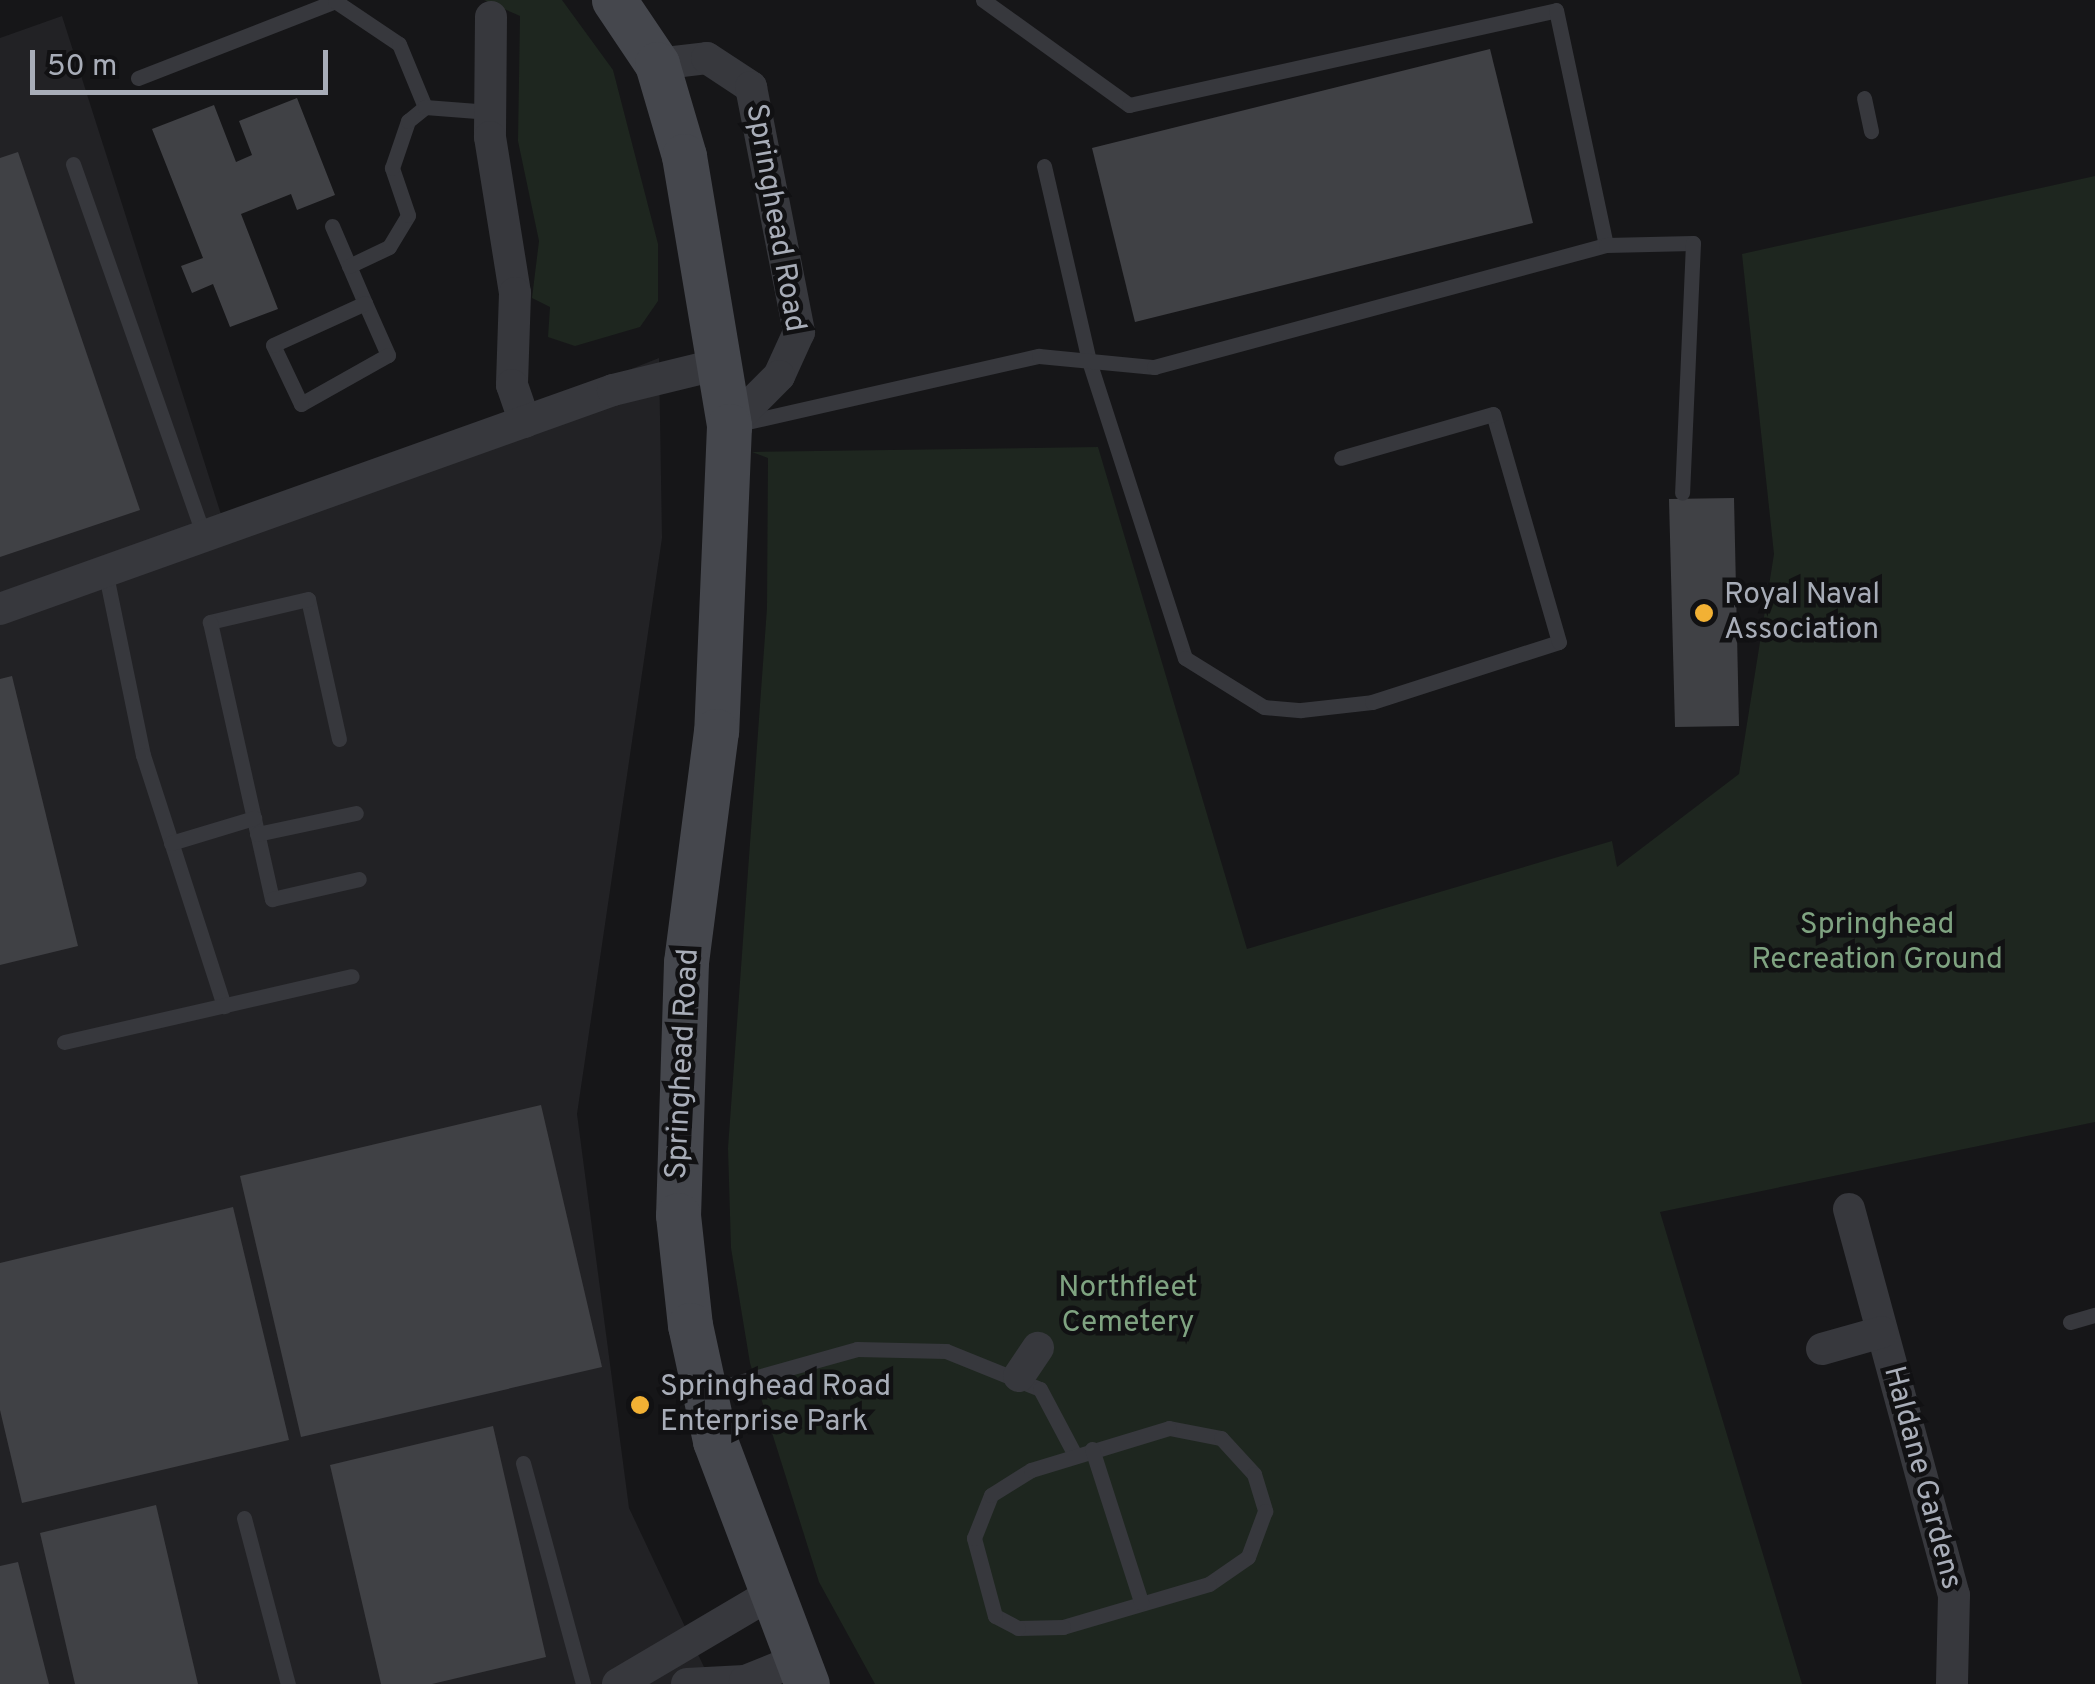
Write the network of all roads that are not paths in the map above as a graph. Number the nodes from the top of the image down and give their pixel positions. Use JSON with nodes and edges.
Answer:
{"nodes":[{"id":1,"x":984,"y":0,"type":"edge"},
{"id":2,"x":491,"y":17,"type":"dead end"},
{"id":3,"x":637,"y":24,"type":"edge"},
{"id":4,"x":138,"y":78,"type":"dead end"},
{"id":5,"x":1864,"y":98,"type":"dead end"},
{"id":6,"x":425,"y":108,"type":"junction"},
{"id":7,"x":490,"y":112,"type":"junction"},
{"id":8,"x":1871,"y":131,"type":"dead end"},
{"id":9,"x":73,"y":164,"type":"dead end"},
{"id":10,"x":1044,"y":166,"type":"dead end"},
{"id":11,"x":332,"y":226,"type":"dead end"},
{"id":12,"x":1606,"y":244,"type":"junction"},
{"id":13,"x":350,"y":266,"type":"junction"},
{"id":14,"x":365,"y":303,"type":"junction"},
{"id":15,"x":1090,"y":361,"type":"junction"},
{"id":16,"x":724,"y":363,"type":"junction"},
{"id":17,"x":525,"y":422,"type":"junction"},
{"id":18,"x":729,"y":426,"type":"junction"},
{"id":19,"x":1341,"y":458,"type":"dead end"},
{"id":20,"x":1682,"y":493,"type":"dead end"},
{"id":21,"x":205,"y":541,"type":"junction"},
{"id":22,"x":106,"y":575,"type":"junction"},
{"id":23,"x":0,"y":609,"type":"edge"},
{"id":24,"x":339,"y":739,"type":"dead end"},
{"id":25,"x":356,"y":814,"type":"dead end"},
{"id":26,"x":255,"y":826,"type":"junction"},
{"id":27,"x":171,"y":842,"type":"junction"},
{"id":28,"x":359,"y":878,"type":"dead end"},
{"id":29,"x":352,"y":976,"type":"dead end"},
{"id":30,"x":224,"y":1006,"type":"junction"},
{"id":31,"x":64,"y":1042,"type":"dead end"},
{"id":32,"x":1849,"y":1209,"type":"dead end"},
{"id":33,"x":2095,"y":1315,"type":"edge"},
{"id":34,"x":2070,"y":1322,"type":"dead end"},
{"id":35,"x":1882,"y":1332,"type":"junction"},
{"id":36,"x":1038,"y":1348,"type":"dead end"},
{"id":37,"x":1822,"y":1348,"type":"dead end"},
{"id":38,"x":1019,"y":1376,"type":"junction"},
{"id":39,"x":703,"y":1392,"type":"junction"},
{"id":40,"x":1092,"y":1449,"type":"junction"},
{"id":41,"x":1074,"y":1454,"type":"junction"},
{"id":42,"x":523,"y":1463,"type":"dead end"},
{"id":43,"x":244,"y":1518,"type":"dead end"},
{"id":44,"x":771,"y":1594,"type":"junction"},
{"id":45,"x":1141,"y":1602,"type":"junction"},
{"id":46,"x":801,"y":1673,"type":"edge"},
{"id":47,"x":288,"y":1684,"type":"edge"},
{"id":48,"x":583,"y":1684,"type":"edge"},
{"id":49,"x":618,"y":1684,"type":"edge"},
{"id":50,"x":687,"y":1684,"type":"edge"},
{"id":51,"x":1952,"y":1684,"type":"edge"}],
"edges":[{"from":1,"to":12,"type":"lane"},
{"from":2,"to":7,"type":"street"},
{"from":3,"to":16,"type":"main road","name":"Springhead Road"},
{"from":3,"to":18,"type":"street","name":"Springhead Road"},
{"from":4,"to":6,"type":"lane"},
{"from":5,"to":8,"type":"lane"},
{"from":6,"to":7,"type":"lane"},
{"from":6,"to":13,"type":"lane"},
{"from":7,"to":17,"type":"street"},
{"from":9,"to":21,"type":"lane"},
{"from":10,"to":15,"type":"lane"},
{"from":11,"to":13,"type":"lane"},
{"from":12,"to":15,"type":"lane"},
{"from":12,"to":20,"type":"lane"},
{"from":13,"to":14,"type":"lane"},
{"from":14,"to":14,"type":"lane"},
{"from":15,"to":18,"type":"lane"},
{"from":15,"to":19,"type":"lane"},
{"from":16,"to":17,"type":"street"},
{"from":16,"to":18,"type":"main road","name":"Springhead Road"},
{"from":17,"to":21,"type":"street"},
{"from":18,"to":39,"type":"main road","name":"Springhead Road"},
{"from":21,"to":22,"type":"street"},
{"from":22,"to":23,"type":"street"},
{"from":22,"to":27,"type":"lane"},
{"from":24,"to":26,"type":"lane"},
{"from":25,"to":26,"type":"lane"},
{"from":26,"to":27,"type":"lane"},
{"from":26,"to":28,"type":"lane"},
{"from":27,"to":30,"type":"lane"},
{"from":29,"to":30,"type":"lane"},
{"from":30,"to":31,"type":"lane"},
{"from":32,"to":35,"type":"street","name":"Haldane Gardens"},
{"from":33,"to":34,"type":"lane"},
{"from":35,"to":37,"type":"street","name":"Haldane Gardens"},
{"from":35,"to":51,"type":"street","name":"Haldane Gardens"},
{"from":36,"to":38,"type":"street"},
{"from":38,"to":39,"type":"lane"},
{"from":38,"to":41,"type":"lane"},
{"from":39,"to":44,"type":"main road","name":"Springhead Road"},
{"from":40,"to":41,"type":"lane"},
{"from":40,"to":45,"type":"lane"},
{"from":40,"to":45,"type":"lane"},
{"from":41,"to":45,"type":"lane"},
{"from":42,"to":48,"type":"lane"},
{"from":43,"to":47,"type":"lane"},
{"from":44,"to":46,"type":"main road","name":"Springhead Road"},
{"from":44,"to":49,"type":"street"},
{"from":46,"to":50,"type":"street"}]}
